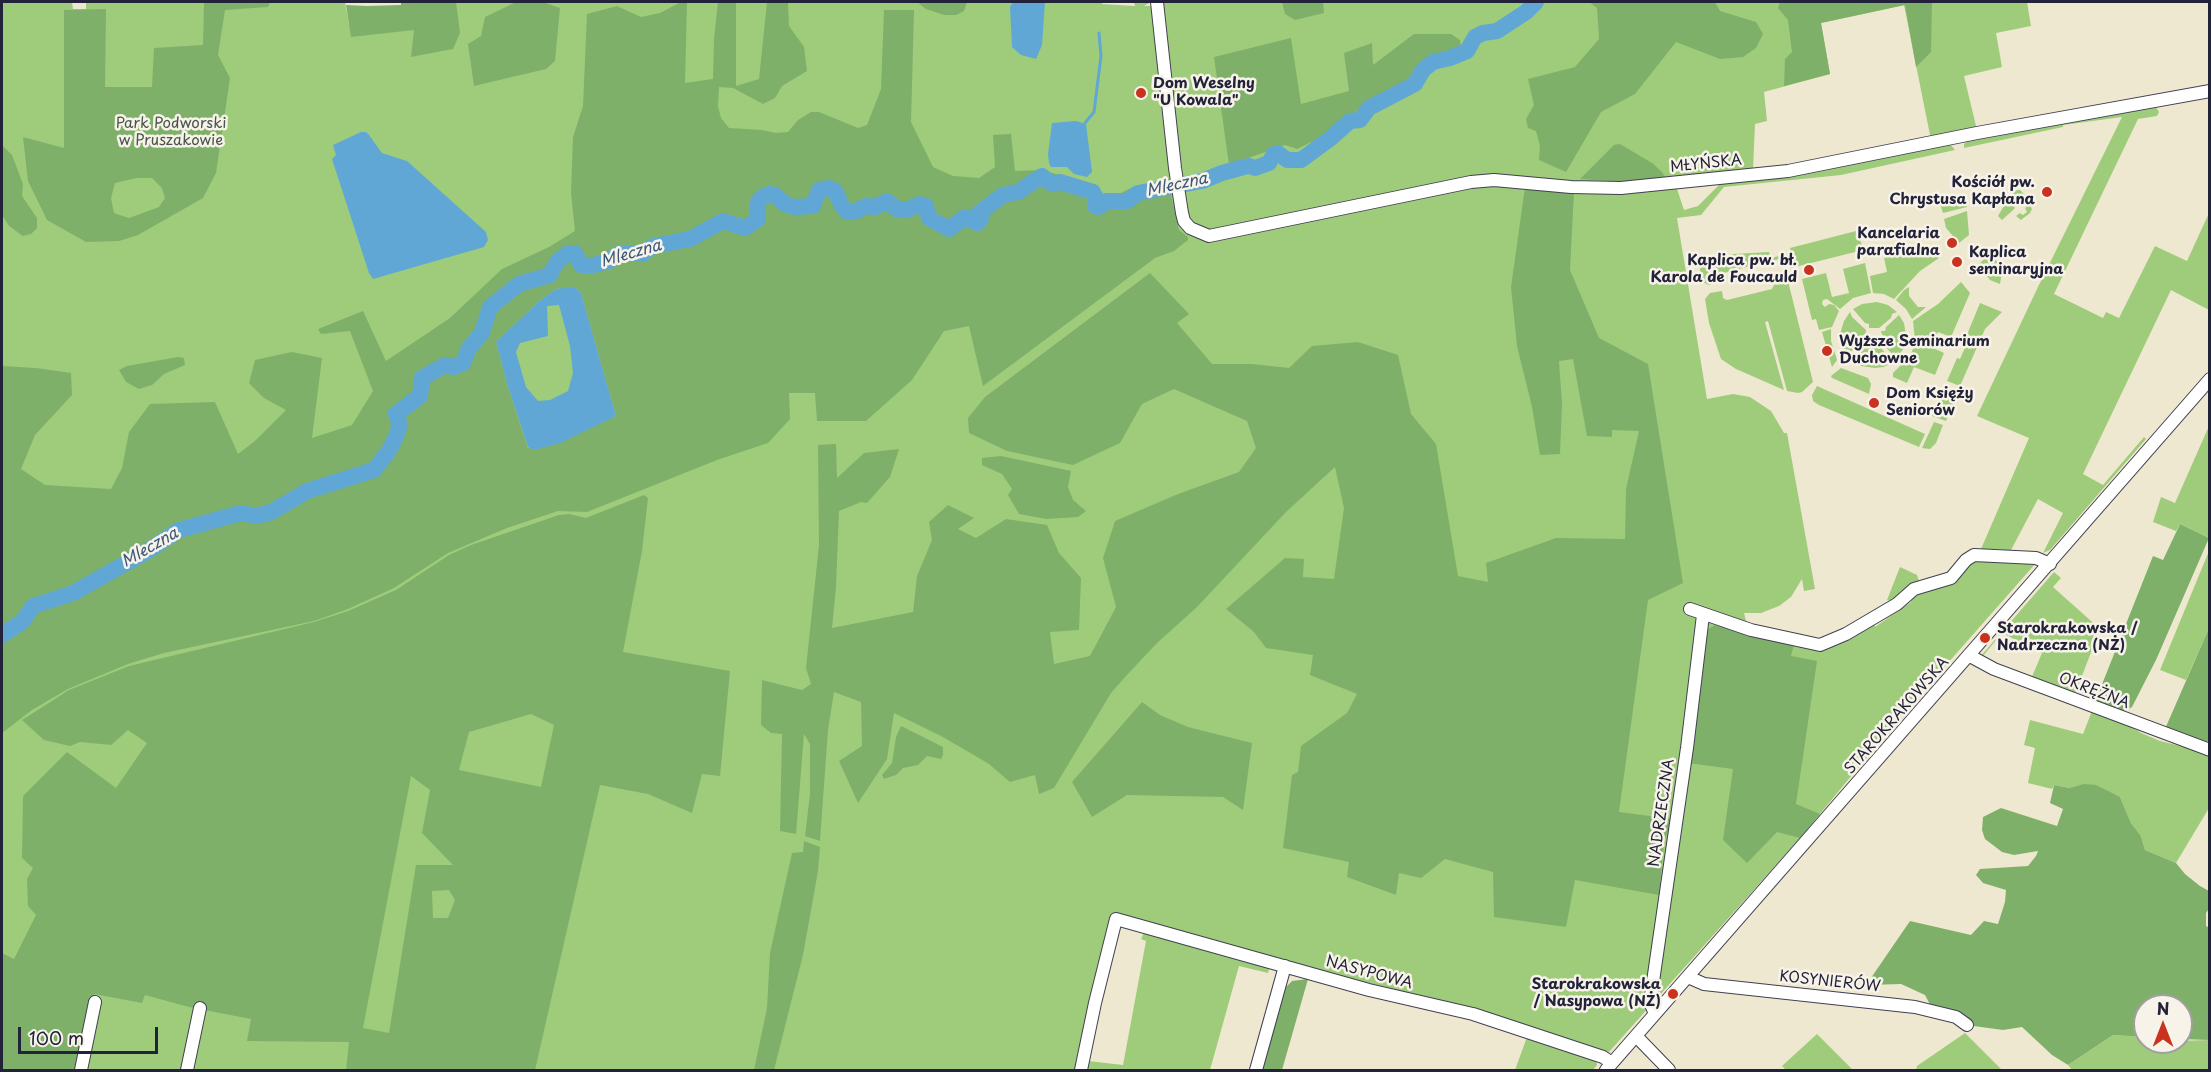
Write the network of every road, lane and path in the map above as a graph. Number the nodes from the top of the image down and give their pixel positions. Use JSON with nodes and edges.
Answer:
{"nodes":[{"id":1,"x":1157,"y":2,"type":"edge"},
{"id":2,"x":2210,"y":91,"type":"edge"},
{"id":3,"x":2210,"y":379,"type":"edge"},
{"id":4,"x":2050,"y":564,"type":"junction"},
{"id":5,"x":1690,"y":609,"type":"dead end"},
{"id":6,"x":1703,"y":615,"type":"junction"},
{"id":7,"x":1970,"y":656,"type":"junction"},
{"id":8,"x":2210,"y":750,"type":"edge"},
{"id":9,"x":1285,"y":966,"type":"junction"},
{"id":10,"x":1688,"y":977,"type":"junction"},
{"id":11,"x":95,"y":1002,"type":"dead end"},
{"id":12,"x":200,"y":1008,"type":"dead end"},
{"id":13,"x":1655,"y":1014,"type":"junction"},
{"id":14,"x":1967,"y":1025,"type":"dead end"},
{"id":15,"x":1636,"y":1036,"type":"junction"},
{"id":16,"x":1609,"y":1067,"type":"edge"},
{"id":17,"x":81,"y":1071,"type":"edge"},
{"id":18,"x":187,"y":1071,"type":"edge"},
{"id":19,"x":1081,"y":1071,"type":"edge"},
{"id":20,"x":1256,"y":1071,"type":"edge"},
{"id":21,"x":1669,"y":1071,"type":"edge"}],
"edges":[{"from":1,"to":2,"type":"street","name":"MŁYŃSKA"},
{"from":3,"to":4,"type":"street","name":"STAROKRAKOWSKA"},
{"from":4,"to":6,"type":"street"},
{"from":4,"to":7,"type":"street","name":"STAROKRAKOWSKA"},
{"from":5,"to":6,"type":"street"},
{"from":6,"to":13,"type":"street","name":"NADRZECZNA"},
{"from":7,"to":8,"type":"street","name":"OKRĘŻNA"},
{"from":7,"to":10,"type":"street","name":"STAROKRAKOWSKA"},
{"from":9,"to":16,"type":"street","name":"NASYPOWA"},
{"from":9,"to":19,"type":"street","name":"NASYPOWA"},
{"from":9,"to":20,"type":"street"},
{"from":10,"to":13,"type":"street","name":"STAROKRAKOWSKA"},
{"from":10,"to":14,"type":"street","name":"KOSYNIERÓW"},
{"from":11,"to":17,"type":"street"},
{"from":12,"to":18,"type":"street"},
{"from":13,"to":15,"type":"street","name":"STAROKRAKOWSKA"},
{"from":15,"to":16,"type":"street","name":"STAROKRAKOWSKA"},
{"from":15,"to":21,"type":"street"}]}
